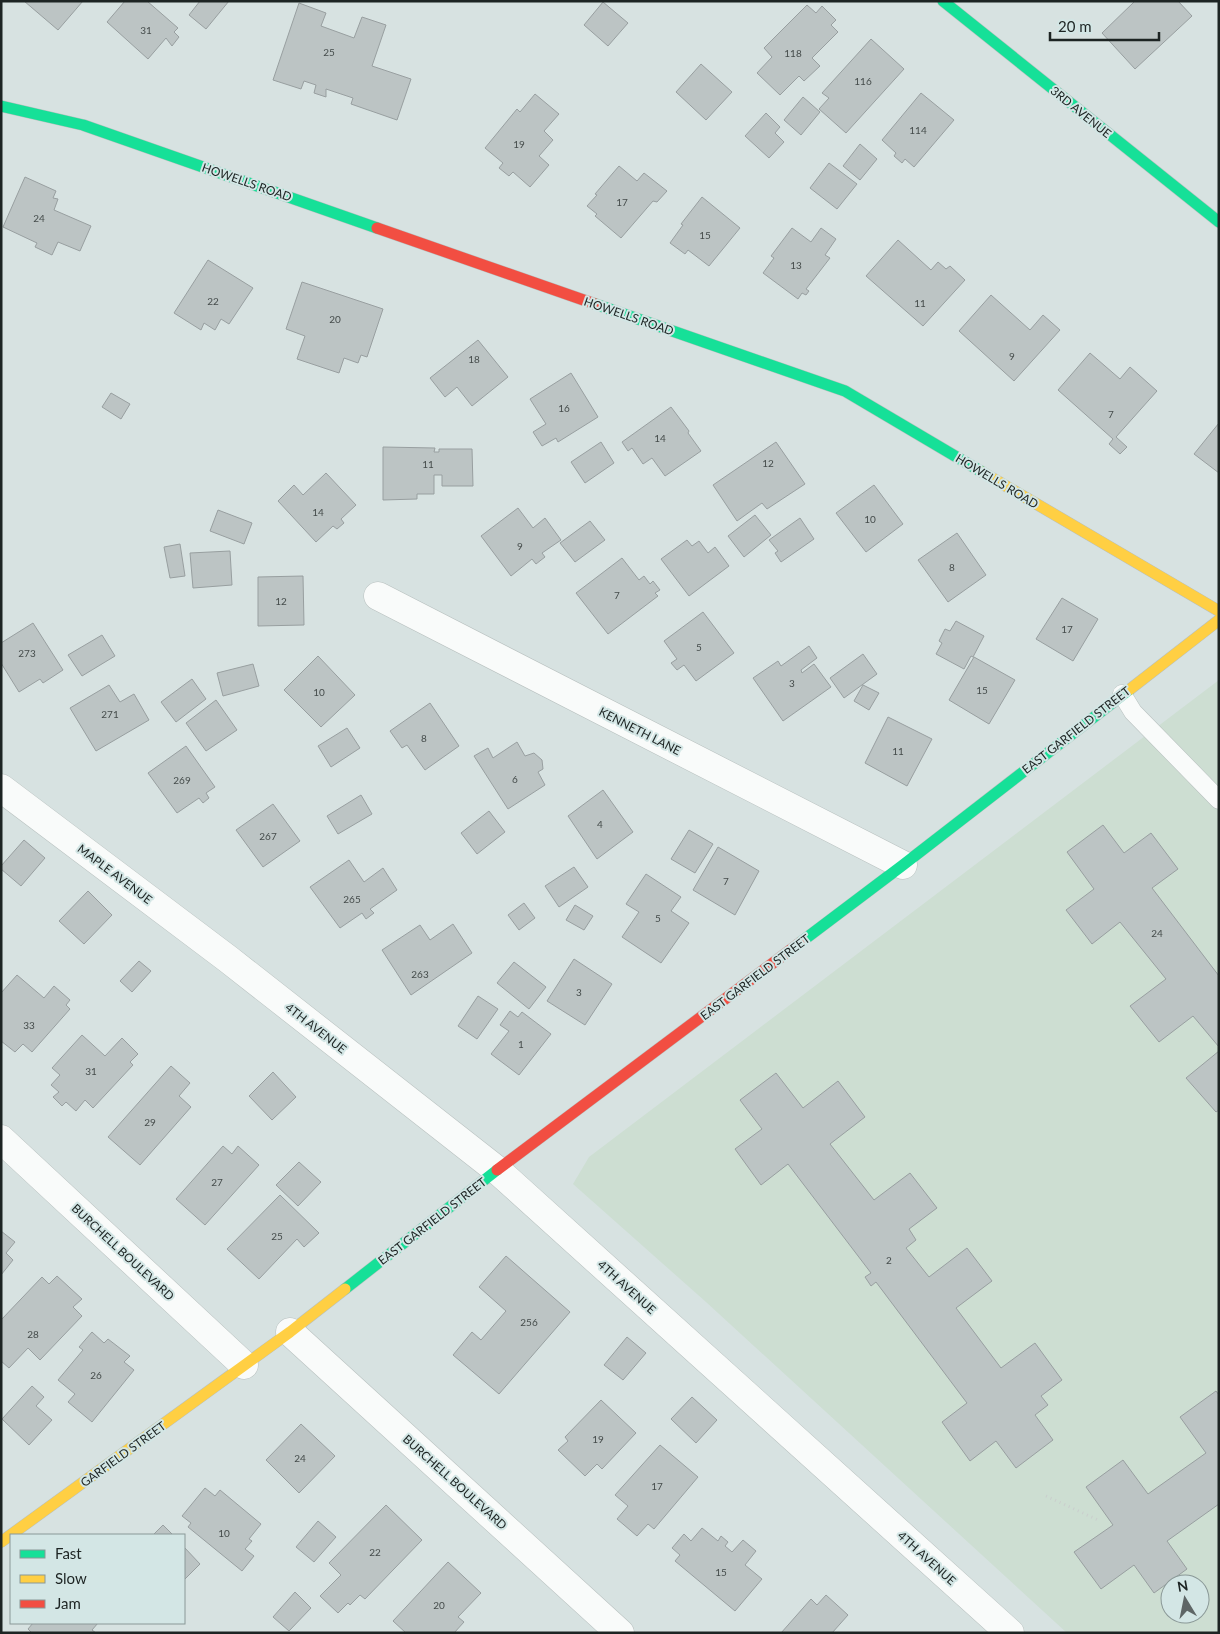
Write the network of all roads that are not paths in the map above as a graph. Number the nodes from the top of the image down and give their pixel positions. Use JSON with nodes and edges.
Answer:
{"nodes":[{"id":1,"x":943,"y":1,"type":"edge"},
{"id":2,"x":1,"y":106,"type":"edge"},
{"id":3,"x":1219,"y":222,"type":"edge"},
{"id":4,"x":378,"y":596,"type":"dead end"},
{"id":5,"x":1219,"y":611,"type":"edge"},
{"id":6,"x":1219,"y":620,"type":"edge"},
{"id":7,"x":1122,"y":694,"type":"junction"},
{"id":8,"x":1,"y":788,"type":"edge"},
{"id":9,"x":1219,"y":800,"type":"edge"},
{"id":10,"x":903,"y":865,"type":"junction"},
{"id":11,"x":228,"y":959,"type":"joint"},
{"id":12,"x":1,"y":1139,"type":"edge"},
{"id":13,"x":497,"y":1170,"type":"junction"},
{"id":14,"x":290,"y":1332,"type":"junction"},
{"id":15,"x":244,"y":1366,"type":"junction"},
{"id":16,"x":12,"y":1534,"type":"edge"},
{"id":17,"x":620,"y":1633,"type":"edge"},
{"id":18,"x":1010,"y":1633,"type":"edge"}],
"edges":[{"from":1,"to":3,"type":"street","name":"3RD AVENUE"},
{"from":2,"to":5,"type":"street","name":"HOWELLS ROAD"},
{"from":4,"to":10,"type":"street","name":"KENNETH LANE"},
{"from":6,"to":7,"type":"street","name":"EAST GARFIELD STREET"},
{"from":7,"to":9,"type":"lane"},
{"from":7,"to":10,"type":"street","name":"EAST GARFIELD STREET"},
{"from":8,"to":11,"type":"street","name":"MAPLE AVENUE"},
{"from":10,"to":13,"type":"street","name":"EAST GARFIELD STREET"},
{"from":11,"to":13,"type":"street","name":"4TH AVENUE"},
{"from":12,"to":15,"type":"street","name":"BURCHELL BOULEVARD"},
{"from":13,"to":14,"type":"street","name":"EAST GARFIELD STREET"},
{"from":13,"to":18,"type":"street","name":"4TH AVENUE"},
{"from":14,"to":15,"type":"street","name":"EAST GARFIELD STREET"},
{"from":14,"to":17,"type":"street","name":"BURCHELL BOULEVARD"},
{"from":15,"to":16,"type":"street","name":"GARFIELD STREET"}]}
